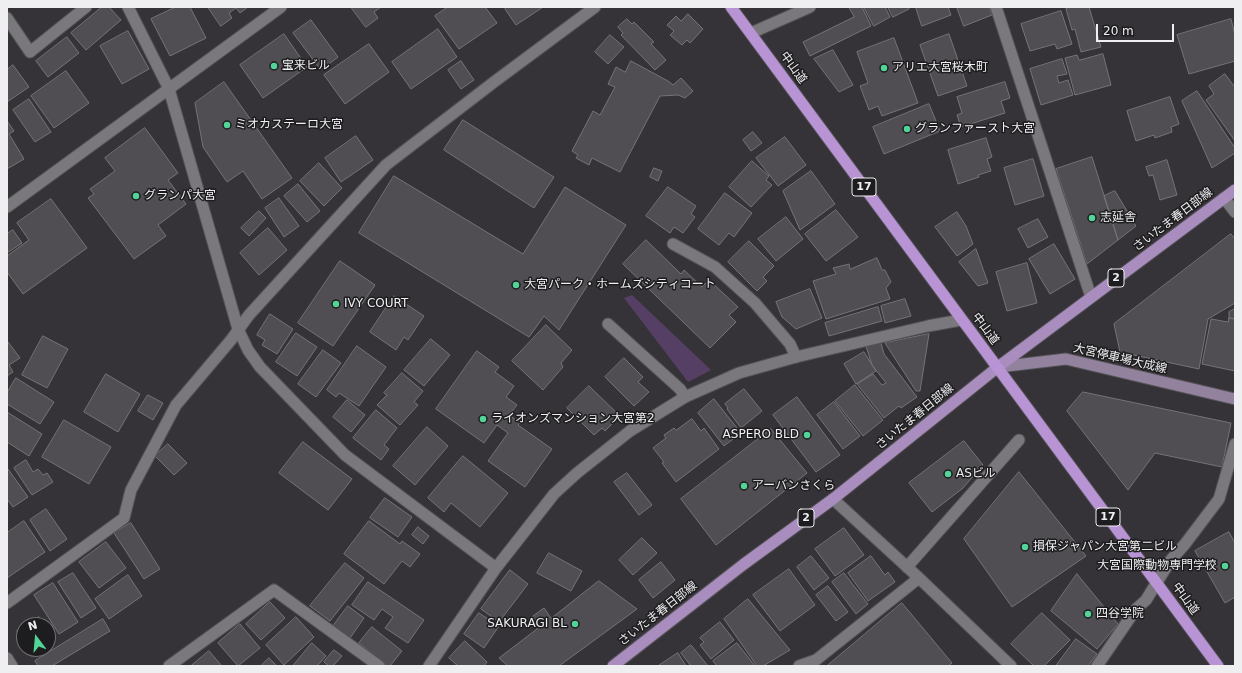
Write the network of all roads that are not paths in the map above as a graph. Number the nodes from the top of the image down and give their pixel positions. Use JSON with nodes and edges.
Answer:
{"nodes":[{"id":1,"x":86,"y":7,"type":"edge"},
{"id":2,"x":128,"y":7,"type":"edge"},
{"id":3,"x":281,"y":7,"type":"edge"},
{"id":4,"x":595,"y":7,"type":"edge"},
{"id":5,"x":731,"y":7,"type":"edge"},
{"id":6,"x":810,"y":7,"type":"edge"},
{"id":7,"x":996,"y":7,"type":"edge"},
{"id":8,"x":7,"y":18,"type":"edge"},
{"id":9,"x":751,"y":33,"type":"junction"},
{"id":10,"x":169,"y":89,"type":"junction"},
{"id":11,"x":1235,"y":190,"type":"edge"},
{"id":12,"x":1224,"y":198,"type":"junction"},
{"id":13,"x":7,"y":207,"type":"edge"},
{"id":14,"x":1235,"y":212,"type":"edge"},
{"id":15,"x":673,"y":244,"type":"dead end"},
{"id":16,"x":1091,"y":297,"type":"junction"},
{"id":17,"x":961,"y":320,"type":"junction"},
{"id":18,"x":608,"y":324,"type":"dead end"},
{"id":19,"x":238,"y":329,"type":"junction"},
{"id":20,"x":796,"y":357,"type":"junction"},
{"id":21,"x":998,"y":367,"type":"junction"},
{"id":22,"x":685,"y":397,"type":"junction"},
{"id":23,"x":1235,"y":399,"type":"edge"},
{"id":24,"x":1019,"y":440,"type":"dead end"},
{"id":25,"x":1235,"y":444,"type":"edge"},
{"id":26,"x":833,"y":499,"type":"junction"},
{"id":27,"x":907,"y":567,"type":"junction"},
{"id":28,"x":496,"y":568,"type":"junction"},
{"id":29,"x":919,"y":578,"type":"junction"},
{"id":30,"x":1157,"y":583,"type":"junction"},
{"id":31,"x":7,"y":604,"type":"edge"},
{"id":32,"x":7,"y":658,"type":"edge"},
{"id":33,"x":12,"y":666,"type":"edge"},
{"id":34,"x":169,"y":666,"type":"edge"},
{"id":35,"x":379,"y":666,"type":"edge"},
{"id":36,"x":429,"y":666,"type":"edge"},
{"id":37,"x":613,"y":666,"type":"edge"},
{"id":38,"x":798,"y":666,"type":"edge"},
{"id":39,"x":1011,"y":666,"type":"edge"},
{"id":40,"x":1097,"y":666,"type":"edge"},
{"id":41,"x":1218,"y":666,"type":"edge"}],
"edges":[{"from":1,"to":8,"type":"street"},
{"from":2,"to":10,"type":"street"},
{"from":3,"to":10,"type":"street"},
{"from":4,"to":19,"type":"street"},
{"from":5,"to":9,"type":"highway","name":"中山道","number":"17"},
{"from":6,"to":9,"type":"street"},
{"from":7,"to":16,"type":"street"},
{"from":9,"to":17,"type":"highway","name":"中山道","number":"17"},
{"from":10,"to":13,"type":"street"},
{"from":10,"to":19,"type":"street"},
{"from":11,"to":12,"type":"main road","name":"さいたま春日部線","number":"2"},
{"from":12,"to":14,"type":"street"},
{"from":12,"to":16,"type":"main road","name":"さいたま春日部線","number":"2"},
{"from":15,"to":20,"type":"street"},
{"from":16,"to":21,"type":"main road","name":"さいたま春日部線","number":"2"},
{"from":17,"to":20,"type":"street"},
{"from":17,"to":21,"type":"highway","name":"中山道","number":"17"},
{"from":18,"to":22,"type":"street"},
{"from":19,"to":28,"type":"street"},
{"from":19,"to":31,"type":"street"},
{"from":20,"to":22,"type":"street"},
{"from":21,"to":23,"type":"main road","name":"大宮停車場大成線"},
{"from":21,"to":26,"type":"main road","name":"さいたま春日部線","number":"2"},
{"from":21,"to":30,"type":"highway","name":"中山道","number":"17"},
{"from":22,"to":28,"type":"street"},
{"from":24,"to":27,"type":"street"},
{"from":25,"to":30,"type":"street"},
{"from":26,"to":27,"type":"street"},
{"from":26,"to":37,"type":"main road","name":"さいたま春日部線","number":"2"},
{"from":27,"to":29,"type":"street"},
{"from":28,"to":36,"type":"street"},
{"from":29,"to":38,"type":"street"},
{"from":29,"to":39,"type":"street"},
{"from":30,"to":40,"type":"street"},
{"from":30,"to":41,"type":"highway","name":"中山道","number":"17"},
{"from":32,"to":33,"type":"street"},
{"from":34,"to":35,"type":"street"}]}
